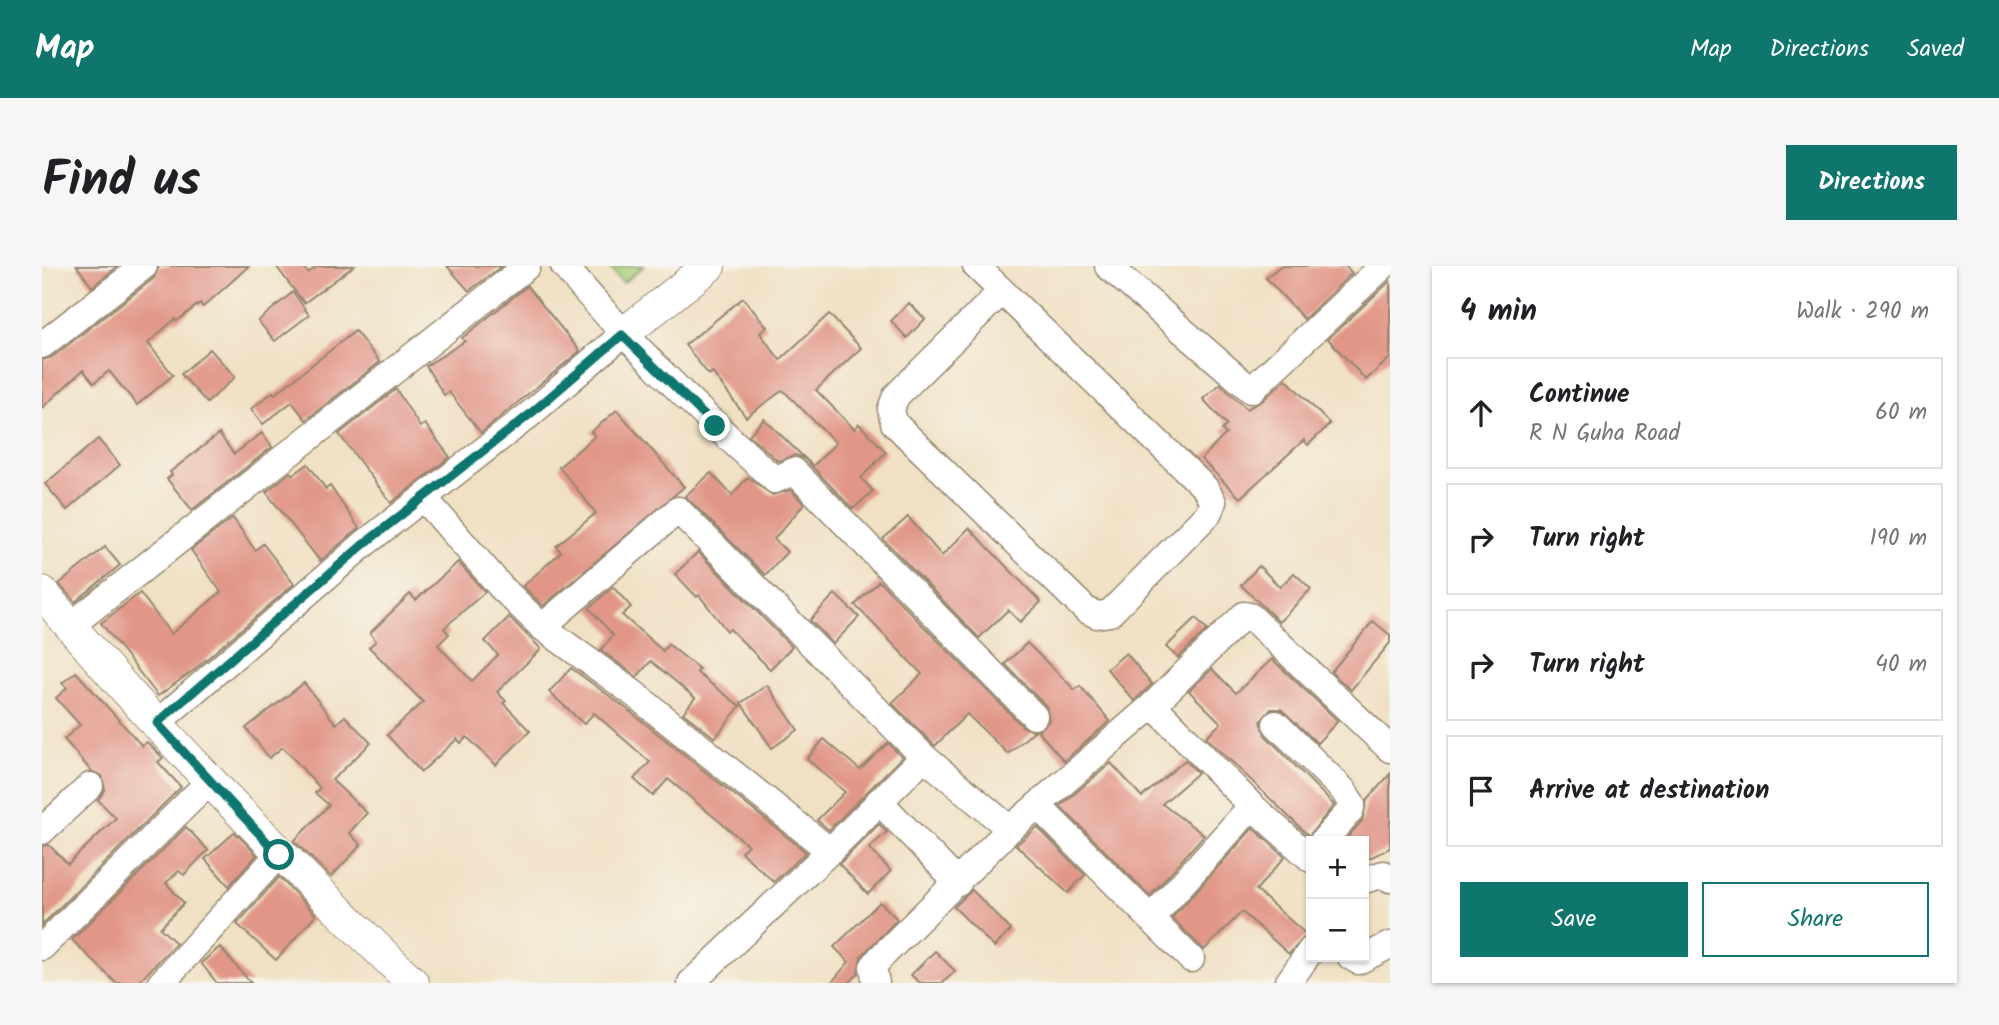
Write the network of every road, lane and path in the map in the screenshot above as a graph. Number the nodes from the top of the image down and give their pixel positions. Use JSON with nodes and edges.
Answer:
{"nodes":[{"id":1,"x":144,"y":266,"type":"edge"},
{"id":2,"x":527,"y":266,"type":"edge"},
{"id":3,"x":564,"y":266,"type":"edge"},
{"id":4,"x":709,"y":266,"type":"edge"},
{"id":5,"x":976,"y":266,"type":"edge"},
{"id":6,"x":1108,"y":266,"type":"edge"},
{"id":7,"x":1383,"y":266,"type":"edge"},
{"id":8,"x":1002,"y":291,"type":"junction"},
{"id":9,"x":622,"y":335,"type":"junction"},
{"id":10,"x":42,"y":345,"type":"edge"},
{"id":11,"x":424,"y":498,"type":"junction"},
{"id":12,"x":42,"y":592,"type":"edge"},
{"id":13,"x":70,"y":626,"type":"junction"},
{"id":14,"x":542,"y":627,"type":"junction"},
{"id":15,"x":1153,"y":705,"type":"junction"},
{"id":16,"x":1034,"y":716,"type":"dead end"},
{"id":17,"x":157,"y":723,"type":"junction"},
{"id":18,"x":1276,"y":724,"type":"dead end"},
{"id":19,"x":1390,"y":749,"type":"edge"},
{"id":20,"x":924,"y":757,"type":"junction"},
{"id":21,"x":210,"y":781,"type":"junction"},
{"id":22,"x":90,"y":786,"type":"dead end"},
{"id":23,"x":879,"y":801,"type":"junction"},
{"id":24,"x":1038,"y":806,"type":"junction"},
{"id":25,"x":1252,"y":806,"type":"junction"},
{"id":26,"x":1010,"y":829,"type":"junction"},
{"id":27,"x":42,"y":831,"type":"edge"},
{"id":28,"x":1328,"y":836,"type":"edge"},
{"id":29,"x":1306,"y":848,"type":"edge"},
{"id":30,"x":830,"y":850,"type":"junction"},
{"id":31,"x":279,"y":855,"type":"junction"},
{"id":32,"x":958,"y":883,"type":"junction"},
{"id":33,"x":1152,"y":917,"type":"junction"},
{"id":34,"x":1390,"y":944,"type":"edge"},
{"id":35,"x":42,"y":947,"type":"edge"},
{"id":36,"x":1369,"y":955,"type":"edge"},
{"id":37,"x":1306,"y":957,"type":"edge"},
{"id":38,"x":1191,"y":958,"type":"dead end"},
{"id":39,"x":162,"y":983,"type":"edge"},
{"id":40,"x":414,"y":983,"type":"edge"},
{"id":41,"x":691,"y":983,"type":"edge"},
{"id":42,"x":876,"y":983,"type":"edge"},
{"id":43,"x":1288,"y":983,"type":"edge"}],
"edges":[{"from":1,"to":10,"type":"street"},
{"from":2,"to":13,"type":"street"},
{"from":3,"to":9,"type":"street"},
{"from":4,"to":9,"type":"street"},
{"from":5,"to":8,"type":"street"},
{"from":6,"to":7,"type":"street"},
{"from":8,"to":8,"type":"street"},
{"from":9,"to":11,"type":"street"},
{"from":9,"to":16,"type":"street"},
{"from":11,"to":14,"type":"street"},
{"from":11,"to":17,"type":"street"},
{"from":12,"to":13,"type":"street"},
{"from":13,"to":17,"type":"street"},
{"from":14,"to":20,"type":"street"},
{"from":14,"to":30,"type":"street"},
{"from":15,"to":19,"type":"street"},
{"from":15,"to":24,"type":"street"},
{"from":15,"to":25,"type":"street"},
{"from":17,"to":21,"type":"street"},
{"from":18,"to":28,"type":"street"},
{"from":20,"to":23,"type":"street"},
{"from":20,"to":26,"type":"street"},
{"from":21,"to":31,"type":"street"},
{"from":21,"to":35,"type":"street"},
{"from":22,"to":27,"type":"street"},
{"from":23,"to":30,"type":"street"},
{"from":23,"to":32,"type":"street"},
{"from":24,"to":26,"type":"street"},
{"from":24,"to":33,"type":"street"},
{"from":25,"to":29,"type":"street"},
{"from":25,"to":33,"type":"street"},
{"from":26,"to":32,"type":"street"},
{"from":30,"to":41,"type":"street"},
{"from":31,"to":39,"type":"street"},
{"from":31,"to":40,"type":"street"},
{"from":32,"to":42,"type":"street"},
{"from":33,"to":38,"type":"street"},
{"from":34,"to":36,"type":"street"},
{"from":37,"to":43,"type":"street"}]}
